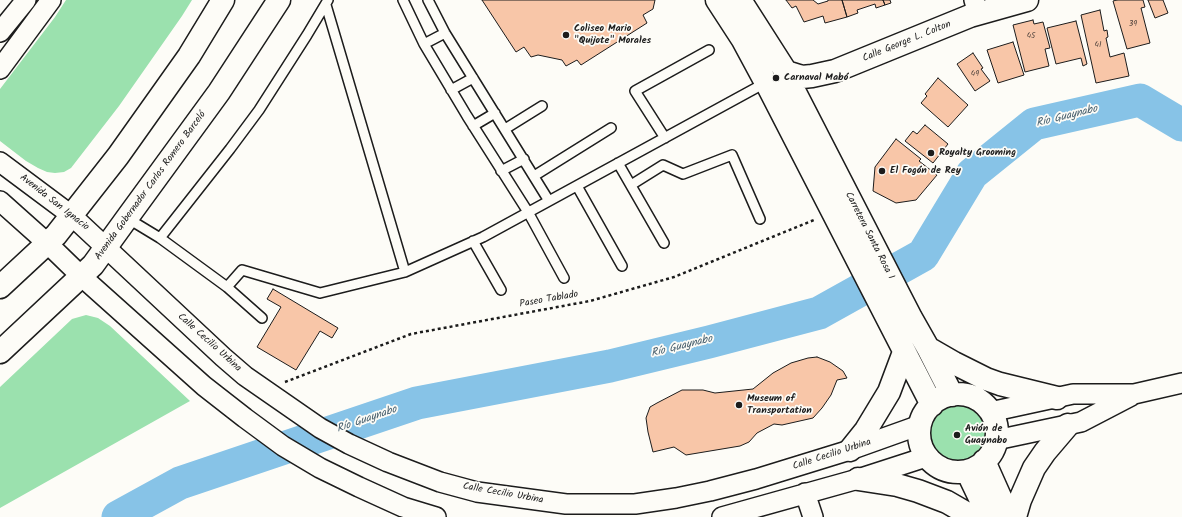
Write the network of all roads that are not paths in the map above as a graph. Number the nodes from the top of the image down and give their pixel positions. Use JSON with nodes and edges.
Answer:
{"nodes":[{"id":1,"x":26,"y":0,"type":"edge"},
{"id":2,"x":51,"y":0,"type":"edge"},
{"id":3,"x":223,"y":0,"type":"edge"},
{"id":4,"x":278,"y":0,"type":"edge"},
{"id":5,"x":403,"y":0,"type":"edge"},
{"id":6,"x":428,"y":0,"type":"edge"},
{"id":7,"x":717,"y":0,"type":"edge"},
{"id":8,"x":740,"y":0,"type":"edge"},
{"id":9,"x":1027,"y":0,"type":"edge"},
{"id":10,"x":327,"y":2,"type":"edge"},
{"id":11,"x":976,"y":7,"type":"edge"},
{"id":12,"x":0,"y":32,"type":"edge"},
{"id":13,"x":445,"y":34,"type":"junction"},
{"id":14,"x":424,"y":44,"type":"junction"},
{"id":15,"x":709,"y":50,"type":"dead end"},
{"id":16,"x":0,"y":69,"type":"edge"},
{"id":17,"x":473,"y":78,"type":"junction"},
{"id":18,"x":776,"y":78,"type":"junction"},
{"id":19,"x":451,"y":90,"type":"junction"},
{"id":20,"x":542,"y":106,"type":"dead end"},
{"id":21,"x":495,"y":114,"type":"junction"},
{"id":22,"x":473,"y":126,"type":"junction"},
{"id":23,"x":611,"y":128,"type":"dead end"},
{"id":24,"x":505,"y":129,"type":"junction"},
{"id":25,"x":665,"y":138,"type":"junction"},
{"id":26,"x":524,"y":159,"type":"junction"},
{"id":27,"x":0,"y":162,"type":"edge"},
{"id":28,"x":618,"y":163,"type":"junction"},
{"id":29,"x":501,"y":171,"type":"junction"},
{"id":30,"x":534,"y":176,"type":"junction"},
{"id":31,"x":631,"y":185,"type":"junction"},
{"id":32,"x":577,"y":186,"type":"junction"},
{"id":33,"x":838,"y":198,"type":"junction"},
{"id":34,"x":0,"y":201,"type":"edge"},
{"id":35,"x":549,"y":201,"type":"junction"},
{"id":36,"x":528,"y":212,"type":"junction"},
{"id":37,"x":71,"y":215,"type":"junction"},
{"id":38,"x":127,"y":218,"type":"junction"},
{"id":39,"x":760,"y":219,"type":"dead end"},
{"id":40,"x":160,"y":238,"type":"junction"},
{"id":41,"x":473,"y":241,"type":"junction"},
{"id":42,"x":47,"y":243,"type":"junction"},
{"id":43,"x":664,"y":243,"type":"dead end"},
{"id":44,"x":107,"y":247,"type":"junction"},
{"id":45,"x":622,"y":266,"type":"dead end"},
{"id":46,"x":405,"y":272,"type":"junction"},
{"id":47,"x":81,"y":276,"type":"junction"},
{"id":48,"x":564,"y":278,"type":"dead end"},
{"id":49,"x":0,"y":287,"type":"edge"},
{"id":50,"x":226,"y":287,"type":"junction"},
{"id":51,"x":501,"y":290,"type":"dead end"},
{"id":52,"x":262,"y":318,"type":"dead end"},
{"id":53,"x":928,"y":348,"type":"junction"},
{"id":54,"x":0,"y":352,"type":"edge"},
{"id":55,"x":904,"y":352,"type":"junction"},
{"id":56,"x":1182,"y":383,"type":"edge"},
{"id":57,"x":1134,"y":394,"type":"junction"},
{"id":58,"x":952,"y":395,"type":"junction"},
{"id":59,"x":1057,"y":398,"type":"junction"},
{"id":60,"x":932,"y":405,"type":"junction"},
{"id":61,"x":990,"y":412,"type":"junction"},
{"id":62,"x":920,"y":425,"type":"junction"},
{"id":63,"x":1068,"y":425,"type":"junction"},
{"id":64,"x":996,"y":440,"type":"junction"},
{"id":65,"x":850,"y":450,"type":"junction"},
{"id":66,"x":926,"y":457,"type":"junction"},
{"id":67,"x":976,"y":466,"type":"junction"},
{"id":68,"x":858,"y":479,"type":"junction"},
{"id":69,"x":805,"y":493,"type":"junction"},
{"id":70,"x":436,"y":517,"type":"edge"},
{"id":71,"x":722,"y":517,"type":"edge"},
{"id":72,"x":813,"y":517,"type":"edge"},
{"id":73,"x":973,"y":517,"type":"edge"},
{"id":74,"x":989,"y":517,"type":"edge"},
{"id":75,"x":1009,"y":517,"type":"edge"},
{"id":76,"x":1015,"y":517,"type":"edge"}],
"edges":[{"from":1,"to":12,"type":"street"},
{"from":2,"to":16,"type":"street"},
{"from":3,"to":37,"type":"street"},
{"from":4,"to":38,"type":"street","name":"Avenida Gobernador Carlos Romero Barceló"},
{"from":5,"to":14,"type":"lane"},
{"from":6,"to":13,"type":"lane"},
{"from":7,"to":18,"type":"street","name":"Carretera Santa Rosa I"},
{"from":8,"to":18,"type":"street","name":"Carretera Santa Rosa I"},
{"from":9,"to":11,"type":"street","name":"Calle George L. Colton"},
{"from":10,"to":40,"type":"lane"},
{"from":10,"to":46,"type":"lane"},
{"from":11,"to":18,"type":"street","name":"Calle George L. Colton"},
{"from":13,"to":14,"type":"lane"},
{"from":13,"to":17,"type":"lane"},
{"from":14,"to":19,"type":"lane"},
{"from":15,"to":25,"type":"lane"},
{"from":17,"to":19,"type":"lane"},
{"from":17,"to":21,"type":"lane"},
{"from":18,"to":25,"type":"lane"},
{"from":18,"to":33,"type":"street","name":"Carretera Santa Rosa I"},
{"from":19,"to":22,"type":"lane"},
{"from":20,"to":24,"type":"lane"},
{"from":21,"to":22,"type":"lane"},
{"from":21,"to":24,"type":"lane"},
{"from":22,"to":29,"type":"lane"},
{"from":23,"to":30,"type":"lane"},
{"from":24,"to":26,"type":"lane"},
{"from":25,"to":28,"type":"lane"},
{"from":26,"to":29,"type":"lane"},
{"from":26,"to":30,"type":"lane"},
{"from":27,"to":37,"type":"street","name":"Avenida San Ignacio"},
{"from":28,"to":31,"type":"lane"},
{"from":28,"to":32,"type":"lane"},
{"from":29,"to":36,"type":"lane"},
{"from":30,"to":35,"type":"lane"},
{"from":31,"to":39,"type":"lane"},
{"from":31,"to":43,"type":"lane"},
{"from":32,"to":35,"type":"lane"},
{"from":32,"to":45,"type":"lane"},
{"from":33,"to":53,"type":"street","name":"Carretera Santa Rosa I"},
{"from":33,"to":55,"type":"street","name":"Carretera Santa Rosa I"},
{"from":34,"to":42,"type":"street"},
{"from":35,"to":36,"type":"lane"},
{"from":36,"to":41,"type":"lane"},
{"from":36,"to":48,"type":"lane"},
{"from":37,"to":42,"type":"street"},
{"from":37,"to":44,"type":"street","name":"Avenida San Ignacio"},
{"from":38,"to":40,"type":"lane"},
{"from":38,"to":44,"type":"street","name":"Avenida Gobernador Carlos Romero Barceló"},
{"from":40,"to":50,"type":"lane"},
{"from":41,"to":46,"type":"lane"},
{"from":41,"to":51,"type":"lane"},
{"from":42,"to":47,"type":"street"},
{"from":42,"to":49,"type":"street"},
{"from":44,"to":47,"type":"street","name":"Avenida Gobernador Carlos Romero Barceló"},
{"from":44,"to":65,"type":"street","name":"Calle Cecilio Urbina"},
{"from":46,"to":50,"type":"lane"},
{"from":47,"to":54,"type":"street","name":"Avenida Gobernador Carlos Romero Barceló"},
{"from":47,"to":70,"type":"street"},
{"from":50,"to":52,"type":"lane"},
{"from":53,"to":58,"type":"street","name":"Carretera Santa Rosa I"},
{"from":53,"to":59,"type":"street"},
{"from":55,"to":60,"type":"street","name":"Carretera Santa Rosa I"},
{"from":55,"to":65,"type":"street"},
{"from":56,"to":57,"type":"street"},
{"from":57,"to":59,"type":"street"},
{"from":57,"to":63,"type":"street"},
{"from":58,"to":60,"type":"street"},
{"from":58,"to":61,"type":"street"},
{"from":59,"to":61,"type":"street"},
{"from":60,"to":62,"type":"street"},
{"from":61,"to":64,"type":"street"},
{"from":62,"to":65,"type":"street","name":"Calle Cecilio Urbina"},
{"from":62,"to":66,"type":"street"},
{"from":63,"to":64,"type":"street"},
{"from":63,"to":76,"type":"street"},
{"from":64,"to":67,"type":"street"},
{"from":66,"to":67,"type":"street"},
{"from":66,"to":68,"type":"street"},
{"from":67,"to":74,"type":"street"},
{"from":67,"to":75,"type":"street"},
{"from":68,"to":69,"type":"street"},
{"from":68,"to":73,"type":"street"},
{"from":69,"to":71,"type":"street"},
{"from":69,"to":72,"type":"street"}]}
